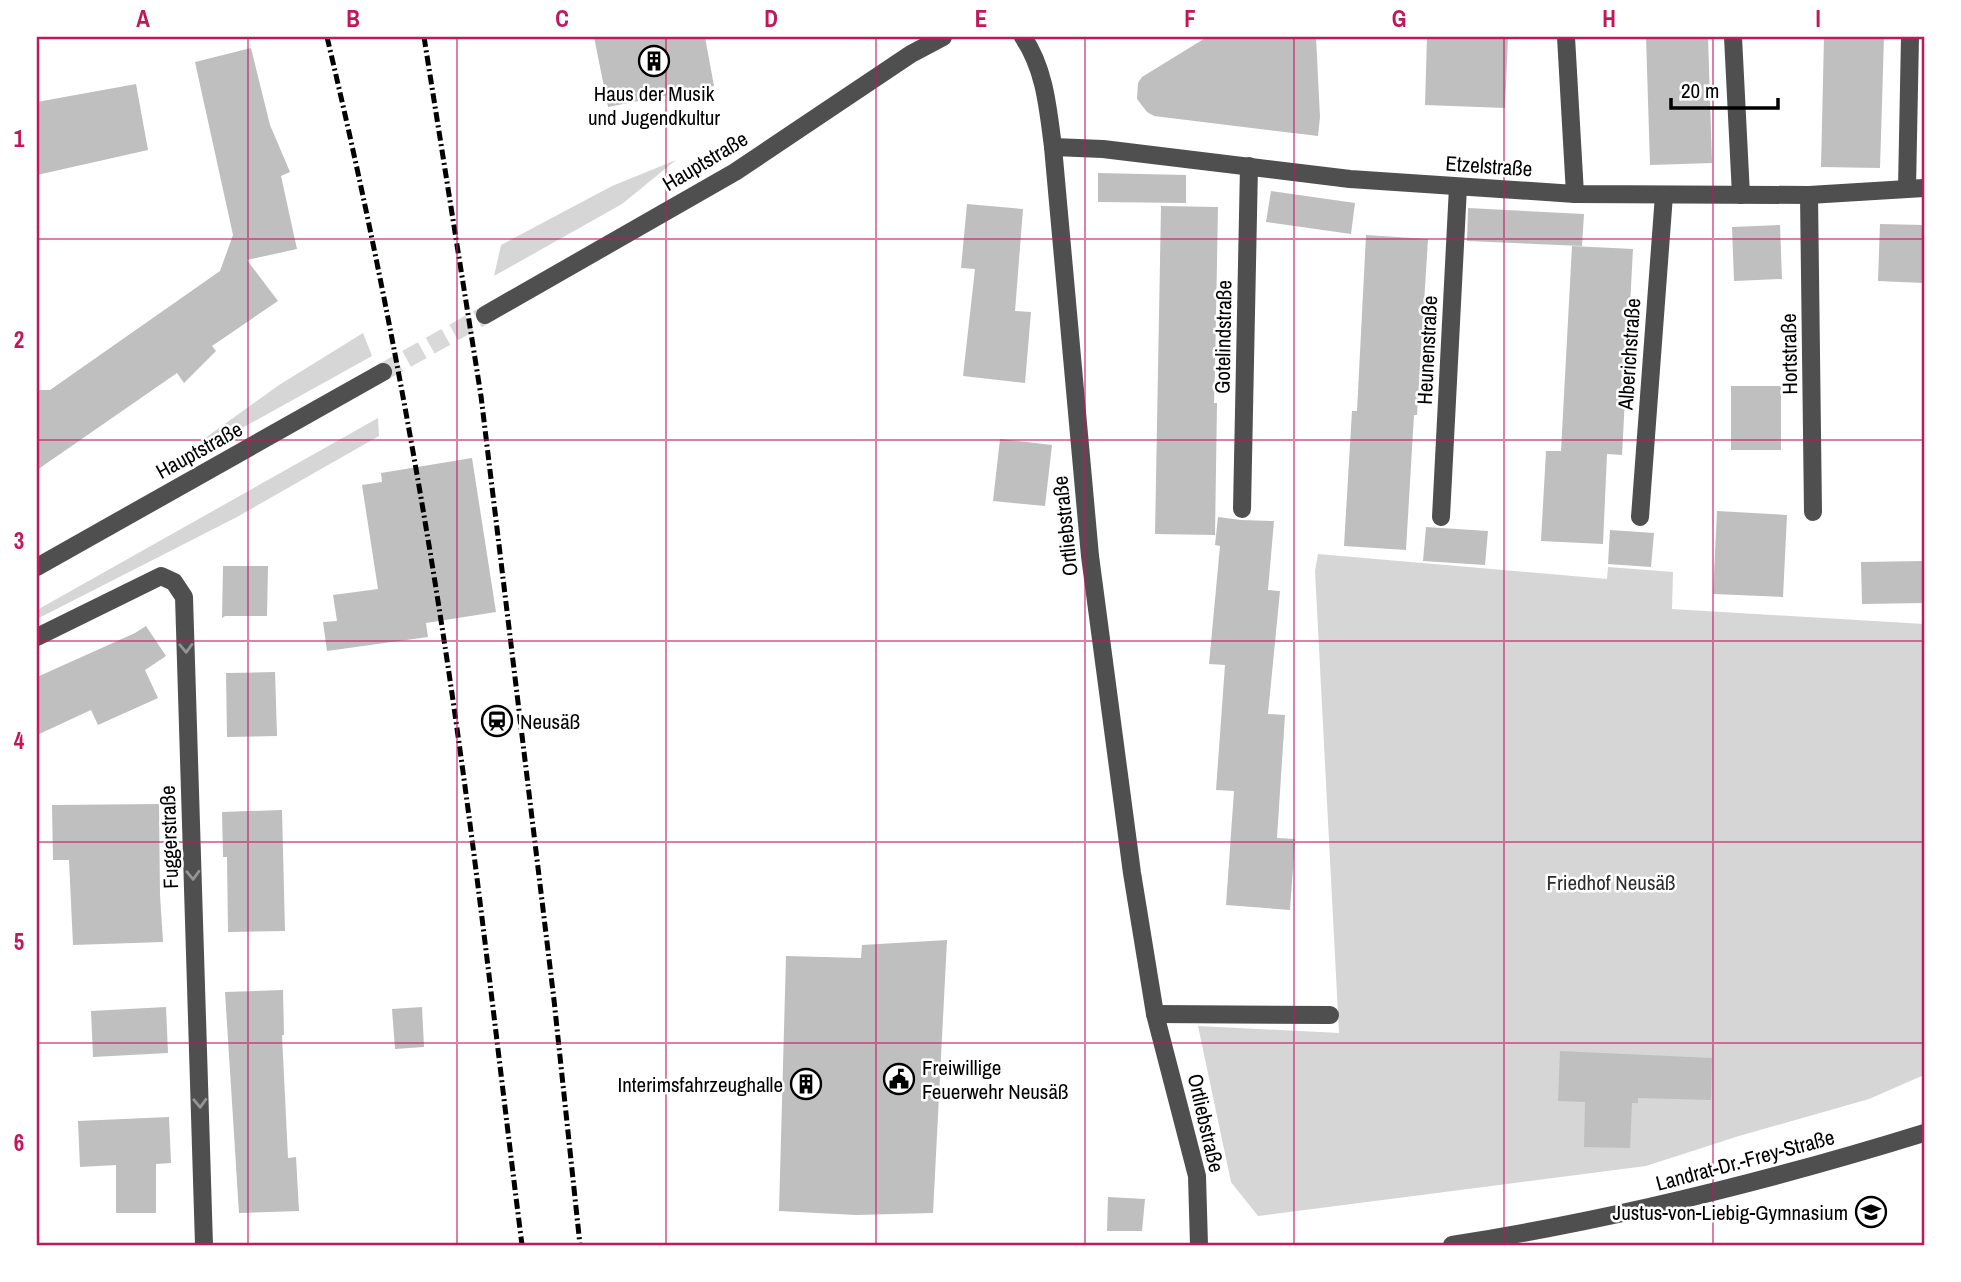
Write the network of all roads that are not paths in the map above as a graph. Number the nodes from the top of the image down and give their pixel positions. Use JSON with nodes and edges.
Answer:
{"nodes":[{"id":1,"x":943,"y":37,"type":"edge"},
{"id":2,"x":1023,"y":37,"type":"edge"},
{"id":3,"x":1566,"y":37,"type":"edge"},
{"id":4,"x":1734,"y":37,"type":"edge"},
{"id":5,"x":1910,"y":37,"type":"edge"},
{"id":6,"x":1053,"y":147,"type":"junction"},
{"id":7,"x":1250,"y":166,"type":"junction"},
{"id":8,"x":1458,"y":187,"type":"junction"},
{"id":9,"x":1916,"y":188,"type":"edge"},
{"id":10,"x":1575,"y":194,"type":"junction"},
{"id":11,"x":1664,"y":195,"type":"junction"},
{"id":12,"x":1741,"y":195,"type":"junction"},
{"id":13,"x":1809,"y":195,"type":"junction"},
{"id":14,"x":485,"y":314,"type":"tunnel mouth"},
{"id":15,"x":383,"y":372,"type":"tunnel mouth"},
{"id":16,"x":1242,"y":509,"type":"dead end"},
{"id":17,"x":1814,"y":512,"type":"dead end"},
{"id":18,"x":1441,"y":517,"type":"dead end"},
{"id":19,"x":1640,"y":517,"type":"dead end"},
{"id":20,"x":37,"y":567,"type":"edge"},
{"id":21,"x":37,"y":637,"type":"edge"},
{"id":22,"x":1156,"y":1014,"type":"junction"},
{"id":23,"x":1330,"y":1015,"type":"dead end"},
{"id":24,"x":1924,"y":1133,"type":"edge"},
{"id":25,"x":204,"y":1245,"type":"edge"},
{"id":26,"x":1199,"y":1245,"type":"edge"},
{"id":27,"x":1452,"y":1245,"type":"edge"}],
"edges":[{"from":1,"to":14,"type":"street","name":"Hauptstraße"},
{"from":2,"to":6,"type":"street","name":"Ortliebstraße"},
{"from":3,"to":10,"type":"street"},
{"from":4,"to":12,"type":"street"},
{"from":5,"to":9,"type":"street"},
{"from":6,"to":7,"type":"street","name":"Etzelstraße"},
{"from":6,"to":22,"type":"street","name":"Ortliebstraße"},
{"from":7,"to":8,"type":"street","name":"Etzelstraße"},
{"from":7,"to":16,"type":"street","name":"Gotelindstraße"},
{"from":8,"to":10,"type":"street","name":"Etzelstraße"},
{"from":8,"to":18,"type":"street","name":"Heunenstraße"},
{"from":9,"to":13,"type":"street","name":"Etzelstraße"},
{"from":10,"to":11,"type":"street","name":"Etzelstraße"},
{"from":11,"to":12,"type":"street","name":"Etzelstraße"},
{"from":11,"to":19,"type":"street","name":"Alberichstraße"},
{"from":12,"to":13,"type":"street","name":"Etzelstraße"},
{"from":13,"to":17,"type":"street","name":"Hortstraße"},
{"from":15,"to":20,"type":"street","name":"Hauptstraße"},
{"from":21,"to":25,"type":"street","name":"Fuggerstraße","one_way":true},
{"from":22,"to":23,"type":"street"},
{"from":22,"to":26,"type":"street","name":"Ortliebstraße"},
{"from":24,"to":27,"type":"street","name":"Landrat-Dr.-Frey-Straße"}]}
